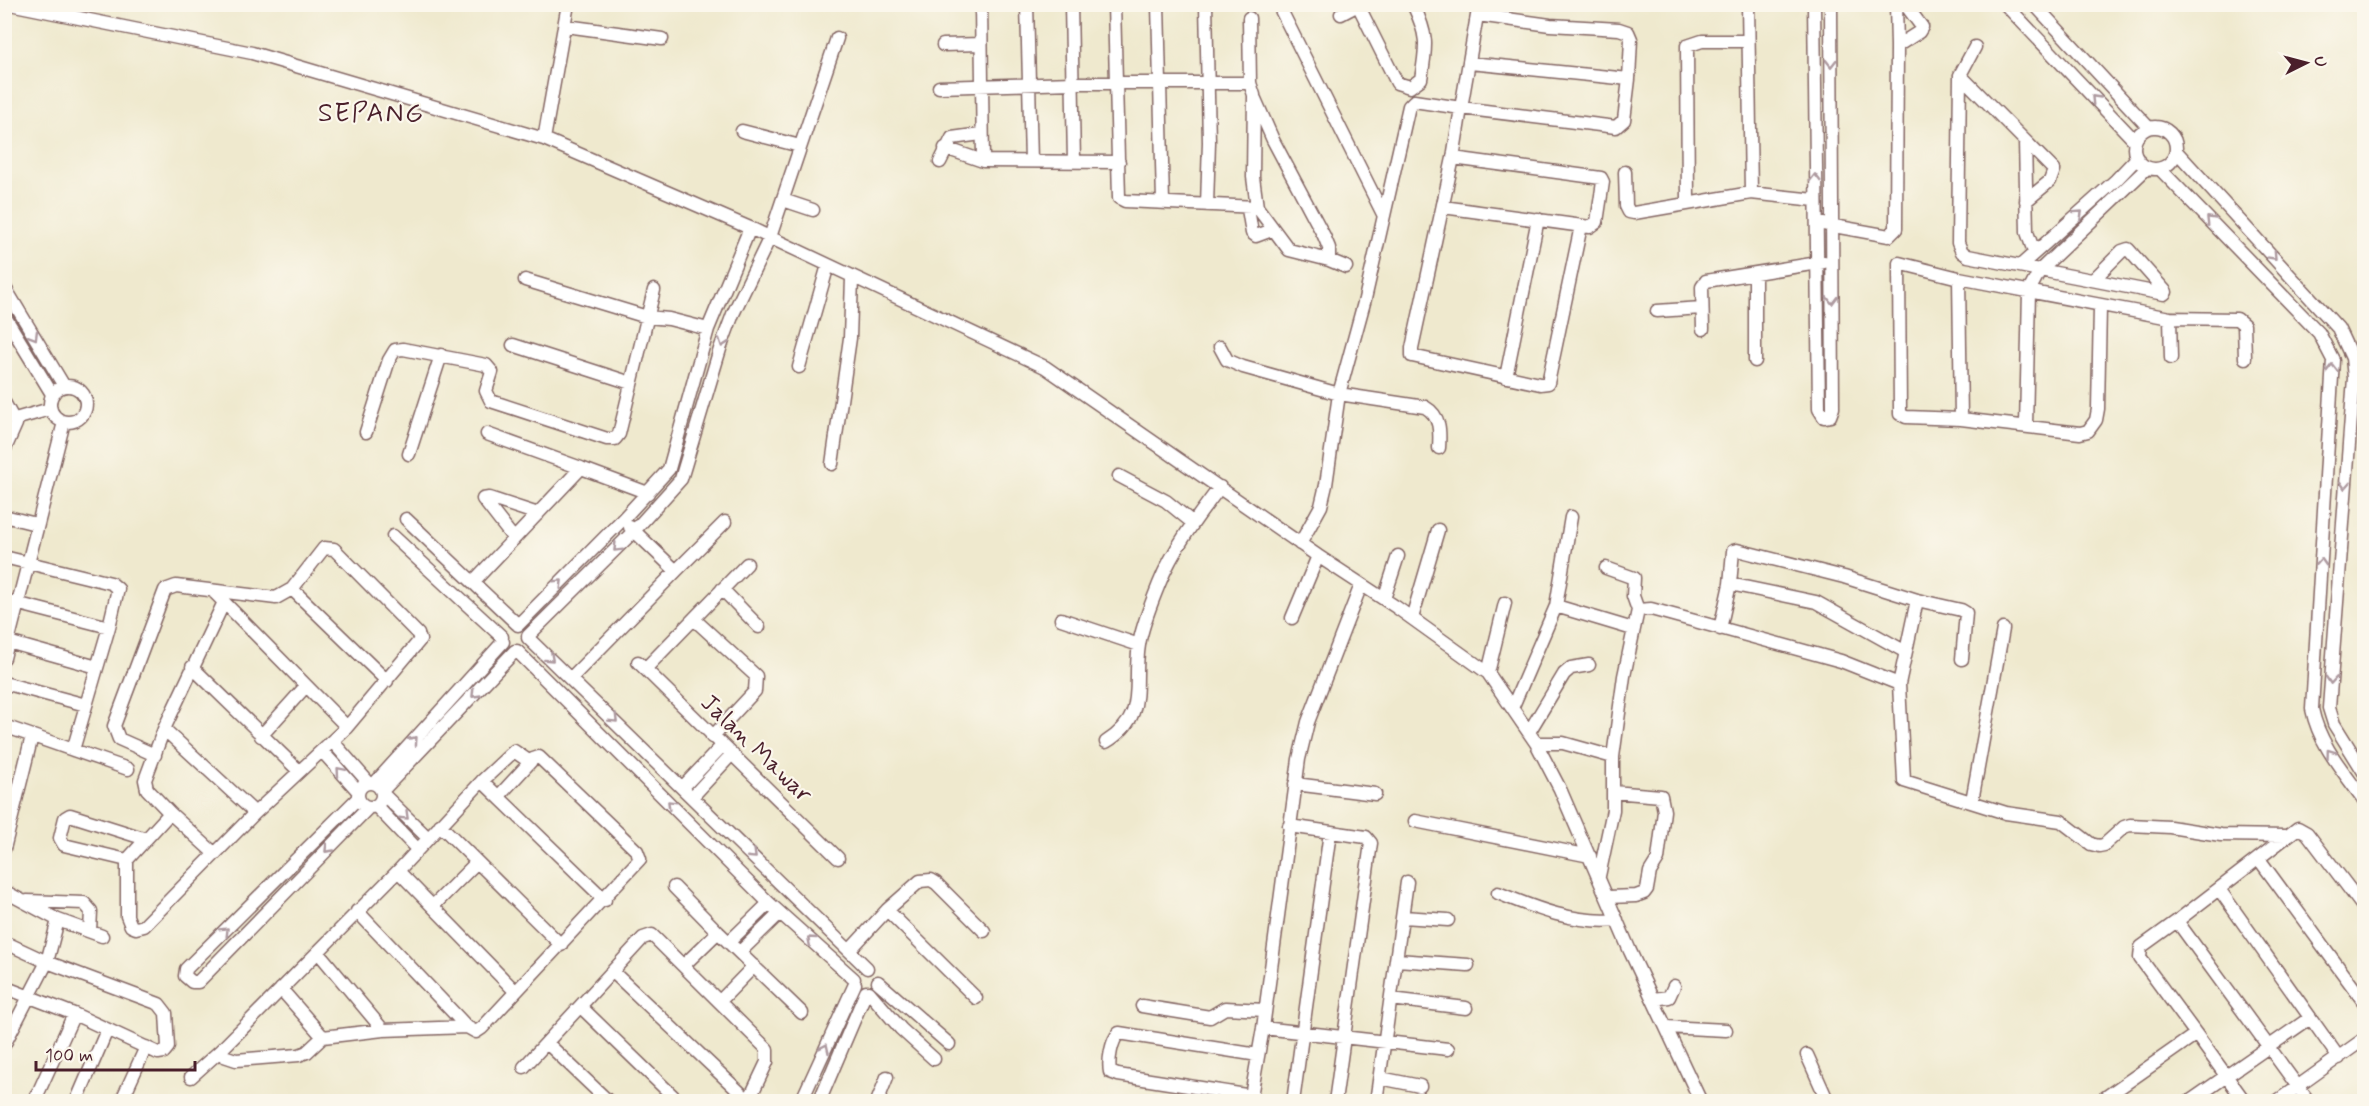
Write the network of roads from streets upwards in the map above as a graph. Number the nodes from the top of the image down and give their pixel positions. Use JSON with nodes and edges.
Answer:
{"nodes":[{"id":1,"x":10,"y":4,"type":"edge"},
{"id":2,"x":568,"y":4,"type":"edge"},
{"id":3,"x":981,"y":4,"type":"edge"},
{"id":4,"x":1027,"y":4,"type":"edge"},
{"id":5,"x":1071,"y":4,"type":"edge"},
{"id":6,"x":1114,"y":4,"type":"edge"},
{"id":7,"x":1158,"y":4,"type":"edge"},
{"id":8,"x":1206,"y":4,"type":"edge"},
{"id":9,"x":1278,"y":4,"type":"edge"},
{"id":10,"x":1413,"y":4,"type":"edge"},
{"id":11,"x":1748,"y":4,"type":"edge"},
{"id":12,"x":1814,"y":4,"type":"edge"},
{"id":13,"x":1831,"y":4,"type":"edge"},
{"id":14,"x":1896,"y":4,"type":"edge"},
{"id":15,"x":1905,"y":4,"type":"edge"},
{"id":16,"x":2005,"y":4,"type":"edge"},
{"id":17,"x":2034,"y":4,"type":"edge"},
{"id":18,"x":1359,"y":5,"type":"edge"},
{"id":19,"x":31,"y":7,"type":"edge"},
{"id":20,"x":1479,"y":10,"type":"edge"},
{"id":21,"x":1341,"y":14,"type":"dead end"},
{"id":22,"x":1249,"y":18,"type":"dead end"},
{"id":23,"x":566,"y":26,"type":"junction"},
{"id":24,"x":837,"y":38,"type":"dead end"},
{"id":25,"x":662,"y":39,"type":"dead end"},
{"id":26,"x":1748,"y":41,"type":"junction"},
{"id":27,"x":981,"y":44,"type":"junction"},
{"id":28,"x":943,"y":45,"type":"dead end"},
{"id":29,"x":1897,"y":46,"type":"junction"},
{"id":30,"x":1975,"y":47,"type":"dead end"},
{"id":31,"x":1470,"y":63,"type":"junction"},
{"id":32,"x":1960,"y":75,"type":"junction"},
{"id":33,"x":1629,"y":79,"type":"junction"},
{"id":34,"x":1073,"y":82,"type":"junction"},
{"id":35,"x":1161,"y":82,"type":"junction"},
{"id":36,"x":1208,"y":82,"type":"junction"},
{"id":37,"x":1117,"y":83,"type":"junction"},
{"id":38,"x":1250,"y":83,"type":"junction"},
{"id":39,"x":1028,"y":84,"type":"junction"},
{"id":40,"x":981,"y":86,"type":"junction"},
{"id":41,"x":939,"y":87,"type":"dead end"},
{"id":42,"x":1254,"y":95,"type":"junction"},
{"id":43,"x":1461,"y":108,"type":"junction"},
{"id":44,"x":2148,"y":128,"type":"junction"},
{"id":45,"x":742,"y":131,"type":"dead end"},
{"id":46,"x":981,"y":134,"type":"junction"},
{"id":47,"x":544,"y":139,"type":"junction"},
{"id":48,"x":2025,"y":141,"type":"junction"},
{"id":49,"x":2135,"y":141,"type":"junction"},
{"id":50,"x":800,"y":146,"type":"junction"},
{"id":51,"x":945,"y":147,"type":"junction"},
{"id":52,"x":2176,"y":152,"type":"junction"},
{"id":53,"x":1453,"y":158,"type":"junction"},
{"id":54,"x":2137,"y":158,"type":"junction"},
{"id":55,"x":983,"y":161,"type":"junction"},
{"id":56,"x":1031,"y":161,"type":"junction"},
{"id":57,"x":940,"y":162,"type":"dead end"},
{"id":58,"x":1074,"y":162,"type":"junction"},
{"id":59,"x":1119,"y":162,"type":"junction"},
{"id":60,"x":2153,"y":168,"type":"junction"},
{"id":61,"x":1625,"y":172,"type":"dead end"},
{"id":62,"x":2116,"y":180,"type":"junction"},
{"id":63,"x":2126,"y":190,"type":"junction"},
{"id":64,"x":1751,"y":193,"type":"junction"},
{"id":65,"x":783,"y":200,"type":"junction"},
{"id":66,"x":1815,"y":200,"type":"junction"},
{"id":67,"x":2026,"y":201,"type":"junction"},
{"id":68,"x":1163,"y":202,"type":"junction"},
{"id":69,"x":1207,"y":204,"type":"junction"},
{"id":70,"x":1688,"y":204,"type":"junction"},
{"id":71,"x":1443,"y":207,"type":"junction"},
{"id":72,"x":1253,"y":208,"type":"junction"},
{"id":73,"x":813,"y":210,"type":"dead end"},
{"id":74,"x":1383,"y":214,"type":"junction"},
{"id":75,"x":1538,"y":219,"type":"junction"},
{"id":76,"x":1816,"y":223,"type":"junction"},
{"id":77,"x":1831,"y":224,"type":"junction"},
{"id":78,"x":1581,"y":226,"type":"junction"},
{"id":79,"x":750,"y":228,"type":"junction"},
{"id":80,"x":1272,"y":230,"type":"junction"},
{"id":81,"x":770,"y":237,"type":"junction"},
{"id":82,"x":2052,"y":238,"type":"junction"},
{"id":83,"x":2062,"y":249,"type":"junction"},
{"id":84,"x":2034,"y":252,"type":"junction"},
{"id":85,"x":1329,"y":260,"type":"junction"},
{"id":86,"x":1817,"y":262,"type":"junction"},
{"id":87,"x":1831,"y":262,"type":"junction"},
{"id":88,"x":828,"y":265,"type":"junction"},
{"id":89,"x":2020,"y":266,"type":"junction"},
{"id":90,"x":1346,"y":267,"type":"dead end"},
{"id":91,"x":2040,"y":270,"type":"junction"},
{"id":92,"x":731,"y":273,"type":"junction"},
{"id":93,"x":1755,"y":274,"type":"junction"},
{"id":94,"x":852,"y":278,"type":"junction"},
{"id":95,"x":1959,"y":279,"type":"junction"},
{"id":96,"x":525,"y":280,"type":"dead end"},
{"id":97,"x":2093,"y":280,"type":"junction"},
{"id":98,"x":747,"y":282,"type":"junction"},
{"id":99,"x":4,"y":286,"type":"edge"},
{"id":100,"x":654,"y":290,"type":"dead end"},
{"id":101,"x":2029,"y":291,"type":"junction"},
{"id":102,"x":8,"y":301,"type":"edge"},
{"id":103,"x":716,"y":307,"type":"junction"},
{"id":104,"x":2100,"y":307,"type":"junction"},
{"id":105,"x":1702,"y":308,"type":"junction"},
{"id":106,"x":1657,"y":311,"type":"dead end"},
{"id":107,"x":733,"y":314,"type":"junction"},
{"id":108,"x":4,"y":315,"type":"edge"},
{"id":109,"x":647,"y":317,"type":"junction"},
{"id":110,"x":2170,"y":318,"type":"junction"},
{"id":111,"x":708,"y":329,"type":"junction"},
{"id":112,"x":1703,"y":329,"type":"dead end"},
{"id":113,"x":513,"y":345,"type":"dead end"},
{"id":114,"x":1220,"y":347,"type":"dead end"},
{"id":115,"x":441,"y":355,"type":"junction"},
{"id":116,"x":2171,"y":358,"type":"dead end"},
{"id":117,"x":2245,"y":358,"type":"dead end"},
{"id":118,"x":1755,"y":361,"type":"dead end"},
{"id":119,"x":800,"y":367,"type":"dead end"},
{"id":120,"x":1506,"y":377,"type":"junction"},
{"id":121,"x":631,"y":383,"type":"junction"},
{"id":122,"x":64,"y":386,"type":"junction"},
{"id":123,"x":52,"y":394,"type":"junction"},
{"id":124,"x":1339,"y":394,"type":"junction"},
{"id":125,"x":4,"y":402,"type":"edge"},
{"id":126,"x":50,"y":409,"type":"junction"},
{"id":127,"x":15,"y":419,"type":"junction"},
{"id":128,"x":1961,"y":419,"type":"junction"},
{"id":129,"x":64,"y":422,"type":"junction"},
{"id":130,"x":2026,"y":426,"type":"junction"},
{"id":131,"x":680,"y":428,"type":"junction"},
{"id":132,"x":366,"y":432,"type":"dead end"},
{"id":133,"x":696,"y":433,"type":"junction"},
{"id":134,"x":487,"y":434,"type":"dead end"},
{"id":135,"x":1439,"y":448,"type":"dead end"},
{"id":136,"x":4,"y":451,"type":"edge"},
{"id":137,"x":409,"y":454,"type":"dead end"},
{"id":138,"x":832,"y":464,"type":"dead end"},
{"id":139,"x":581,"y":468,"type":"junction"},
{"id":140,"x":1119,"y":476,"type":"dead end"},
{"id":141,"x":1220,"y":487,"type":"junction"},
{"id":142,"x":648,"y":493,"type":"junction"},
{"id":143,"x":538,"y":514,"type":"junction"},
{"id":144,"x":4,"y":516,"type":"edge"},
{"id":145,"x":1571,"y":517,"type":"dead end"},
{"id":146,"x":406,"y":519,"type":"dead end"},
{"id":147,"x":623,"y":519,"type":"junction"},
{"id":148,"x":725,"y":522,"type":"dead end"},
{"id":149,"x":1193,"y":522,"type":"junction"},
{"id":150,"x":36,"y":524,"type":"junction"},
{"id":151,"x":1438,"y":530,"type":"dead end"},
{"id":152,"x":634,"y":531,"type":"junction"},
{"id":153,"x":393,"y":536,"type":"dead end"},
{"id":154,"x":514,"y":539,"type":"junction"},
{"id":155,"x":1300,"y":544,"type":"junction"},
{"id":156,"x":1318,"y":556,"type":"junction"},
{"id":157,"x":1398,"y":556,"type":"dead end"},
{"id":158,"x":4,"y":557,"type":"edge"},
{"id":159,"x":28,"y":563,"type":"junction"},
{"id":160,"x":747,"y":564,"type":"dead end"},
{"id":161,"x":1606,"y":568,"type":"dead end"},
{"id":162,"x":675,"y":571,"type":"junction"},
{"id":163,"x":473,"y":582,"type":"junction"},
{"id":164,"x":1730,"y":584,"type":"junction"},
{"id":165,"x":1361,"y":585,"type":"junction"},
{"id":166,"x":292,"y":589,"type":"junction"},
{"id":167,"x":722,"y":589,"type":"junction"},
{"id":168,"x":214,"y":592,"type":"junction"},
{"id":169,"x":1384,"y":599,"type":"junction"},
{"id":170,"x":4,"y":600,"type":"edge"},
{"id":171,"x":1917,"y":600,"type":"junction"},
{"id":172,"x":224,"y":602,"type":"junction"},
{"id":173,"x":18,"y":603,"type":"junction"},
{"id":174,"x":1505,"y":603,"type":"dead end"},
{"id":175,"x":1556,"y":606,"type":"junction"},
{"id":176,"x":1638,"y":610,"type":"junction"},
{"id":177,"x":1292,"y":618,"type":"dead end"},
{"id":178,"x":1412,"y":618,"type":"junction"},
{"id":179,"x":1061,"y":619,"type":"dead end"},
{"id":180,"x":2318,"y":619,"type":"junction"},
{"id":181,"x":695,"y":620,"type":"junction"},
{"id":182,"x":2335,"y":620,"type":"junction"},
{"id":183,"x":517,"y":625,"type":"junction"},
{"id":184,"x":110,"y":627,"type":"junction"},
{"id":185,"x":759,"y":627,"type":"dead end"},
{"id":186,"x":1633,"y":629,"type":"junction"},
{"id":187,"x":1720,"y":629,"type":"junction"},
{"id":188,"x":2003,"y":629,"type":"dead end"},
{"id":189,"x":528,"y":637,"type":"junction"},
{"id":190,"x":502,"y":639,"type":"junction"},
{"id":191,"x":6,"y":642,"type":"edge"},
{"id":192,"x":1139,"y":645,"type":"junction"},
{"id":193,"x":516,"y":651,"type":"junction"},
{"id":194,"x":1904,"y":651,"type":"junction"},
{"id":195,"x":4,"y":658,"type":"edge"},
{"id":196,"x":1962,"y":659,"type":"dead end"},
{"id":197,"x":1589,"y":665,"type":"dead end"},
{"id":198,"x":97,"y":667,"type":"junction"},
{"id":199,"x":192,"y":667,"type":"junction"},
{"id":200,"x":1488,"y":673,"type":"junction"},
{"id":201,"x":572,"y":677,"type":"junction"},
{"id":202,"x":387,"y":681,"type":"junction"},
{"id":203,"x":4,"y":683,"type":"edge"},
{"id":204,"x":1899,"y":684,"type":"junction"},
{"id":205,"x":306,"y":686,"type":"junction"},
{"id":206,"x":86,"y":705,"type":"junction"},
{"id":207,"x":1513,"y":706,"type":"junction"},
{"id":208,"x":4,"y":726,"type":"edge"},
{"id":209,"x":347,"y":727,"type":"junction"},
{"id":210,"x":164,"y":729,"type":"junction"},
{"id":211,"x":32,"y":736,"type":"junction"},
{"id":212,"x":261,"y":736,"type":"junction"},
{"id":213,"x":712,"y":737,"type":"junction"},
{"id":214,"x":1533,"y":738,"type":"junction"},
{"id":215,"x":333,"y":742,"type":"junction"},
{"id":216,"x":1106,"y":742,"type":"dead end"},
{"id":217,"x":722,"y":746,"type":"junction"},
{"id":218,"x":73,"y":750,"type":"junction"},
{"id":219,"x":322,"y":751,"type":"junction"},
{"id":220,"x":156,"y":755,"type":"junction"},
{"id":221,"x":731,"y":755,"type":"junction"},
{"id":222,"x":1613,"y":757,"type":"junction"},
{"id":223,"x":530,"y":762,"type":"junction"},
{"id":224,"x":128,"y":769,"type":"dead end"},
{"id":225,"x":299,"y":771,"type":"junction"},
{"id":226,"x":2364,"y":772,"type":"edge"},
{"id":227,"x":482,"y":782,"type":"junction"},
{"id":228,"x":1295,"y":784,"type":"junction"},
{"id":229,"x":683,"y":787,"type":"junction"},
{"id":230,"x":377,"y":788,"type":"junction"},
{"id":231,"x":1612,"y":792,"type":"junction"},
{"id":232,"x":1375,"y":794,"type":"dead end"},
{"id":233,"x":358,"y":795,"type":"junction"},
{"id":234,"x":499,"y":796,"type":"junction"},
{"id":235,"x":693,"y":796,"type":"junction"},
{"id":236,"x":2364,"y":800,"type":"edge"},
{"id":237,"x":1972,"y":801,"type":"junction"},
{"id":238,"x":372,"y":807,"type":"junction"},
{"id":239,"x":170,"y":813,"type":"junction"},
{"id":240,"x":255,"y":813,"type":"junction"},
{"id":241,"x":1415,"y":820,"type":"dead end"},
{"id":242,"x":440,"y":825,"type":"junction"},
{"id":243,"x":1289,"y":826,"type":"junction"},
{"id":244,"x":1330,"y":832,"type":"junction"},
{"id":245,"x":2286,"y":836,"type":"junction"},
{"id":246,"x":428,"y":838,"type":"junction"},
{"id":247,"x":146,"y":839,"type":"junction"},
{"id":248,"x":4,"y":849,"type":"edge"},
{"id":249,"x":417,"y":849,"type":"junction"},
{"id":250,"x":215,"y":854,"type":"junction"},
{"id":251,"x":1590,"y":856,"type":"junction"},
{"id":252,"x":838,"y":858,"type":"dead end"},
{"id":253,"x":2259,"y":859,"type":"junction"},
{"id":254,"x":127,"y":860,"type":"junction"},
{"id":255,"x":477,"y":862,"type":"junction"},
{"id":256,"x":398,"y":871,"type":"junction"},
{"id":257,"x":1599,"y":876,"type":"junction"},
{"id":258,"x":1407,"y":882,"type":"dead end"},
{"id":259,"x":674,"y":888,"type":"dead end"},
{"id":260,"x":2219,"y":889,"type":"junction"},
{"id":261,"x":4,"y":891,"type":"edge"},
{"id":262,"x":1498,"y":893,"type":"dead end"},
{"id":263,"x":1608,"y":897,"type":"junction"},
{"id":264,"x":605,"y":900,"type":"junction"},
{"id":265,"x":26,"y":901,"type":"junction"},
{"id":266,"x":769,"y":903,"type":"junction"},
{"id":267,"x":433,"y":906,"type":"junction"},
{"id":268,"x":2364,"y":908,"type":"edge"},
{"id":269,"x":888,"y":909,"type":"junction"},
{"id":270,"x":357,"y":911,"type":"junction"},
{"id":271,"x":780,"y":913,"type":"junction"},
{"id":272,"x":1403,"y":916,"type":"junction"},
{"id":273,"x":58,"y":920,"type":"junction"},
{"id":274,"x":1448,"y":920,"type":"dead end"},
{"id":275,"x":1617,"y":920,"type":"junction"},
{"id":276,"x":2177,"y":921,"type":"junction"},
{"id":277,"x":984,"y":931,"type":"dead end"},
{"id":278,"x":718,"y":932,"type":"junction"},
{"id":279,"x":4,"y":942,"type":"edge"},
{"id":280,"x":729,"y":942,"type":"junction"},
{"id":281,"x":561,"y":945,"type":"junction"},
{"id":282,"x":850,"y":950,"type":"junction"},
{"id":283,"x":318,"y":952,"type":"junction"},
{"id":284,"x":740,"y":952,"type":"junction"},
{"id":285,"x":1396,"y":960,"type":"junction"},
{"id":286,"x":47,"y":962,"type":"junction"},
{"id":287,"x":684,"y":965,"type":"junction"},
{"id":288,"x":1468,"y":965,"type":"dead end"},
{"id":289,"x":754,"y":966,"type":"junction"},
{"id":290,"x":867,"y":968,"type":"junction"},
{"id":291,"x":613,"y":972,"type":"junction"},
{"id":292,"x":855,"y":981,"type":"junction"},
{"id":293,"x":878,"y":982,"type":"junction"},
{"id":294,"x":1674,"y":986,"type":"dead end"},
{"id":295,"x":4,"y":987,"type":"edge"},
{"id":296,"x":281,"y":989,"type":"junction"},
{"id":297,"x":515,"y":991,"type":"junction"},
{"id":298,"x":867,"y":992,"type":"junction"},
{"id":299,"x":30,"y":996,"type":"junction"},
{"id":300,"x":976,"y":998,"type":"dead end"},
{"id":301,"x":1391,"y":999,"type":"junction"},
{"id":302,"x":1653,"y":999,"type":"junction"},
{"id":303,"x":720,"y":1001,"type":"junction"},
{"id":304,"x":2364,"y":1002,"type":"edge"},
{"id":305,"x":1142,"y":1006,"type":"dead end"},
{"id":306,"x":581,"y":1007,"type":"junction"},
{"id":307,"x":1466,"y":1008,"type":"dead end"},
{"id":308,"x":1265,"y":1010,"type":"junction"},
{"id":309,"x":802,"y":1013,"type":"dead end"},
{"id":310,"x":74,"y":1014,"type":"junction"},
{"id":311,"x":2310,"y":1018,"type":"junction"},
{"id":312,"x":467,"y":1027,"type":"junction"},
{"id":313,"x":1666,"y":1027,"type":"junction"},
{"id":314,"x":1263,"y":1028,"type":"junction"},
{"id":315,"x":107,"y":1030,"type":"junction"},
{"id":316,"x":383,"y":1030,"type":"junction"},
{"id":317,"x":1726,"y":1030,"type":"dead end"},
{"id":318,"x":1302,"y":1033,"type":"junction"},
{"id":319,"x":2196,"y":1034,"type":"junction"},
{"id":320,"x":323,"y":1037,"type":"junction"},
{"id":321,"x":1343,"y":1039,"type":"junction"},
{"id":322,"x":2364,"y":1040,"type":"edge"},
{"id":323,"x":547,"y":1043,"type":"junction"},
{"id":324,"x":1384,"y":1043,"type":"junction"},
{"id":325,"x":949,"y":1044,"type":"dead end"},
{"id":326,"x":4,"y":1045,"type":"edge"},
{"id":327,"x":2269,"y":1045,"type":"junction"},
{"id":328,"x":146,"y":1047,"type":"junction"},
{"id":329,"x":1448,"y":1049,"type":"dead end"},
{"id":330,"x":221,"y":1050,"type":"junction"},
{"id":331,"x":1258,"y":1055,"type":"junction"},
{"id":332,"x":1807,"y":1055,"type":"dead end"},
{"id":333,"x":2339,"y":1058,"type":"junction"},
{"id":334,"x":934,"y":1059,"type":"dead end"},
{"id":335,"x":524,"y":1067,"type":"dead end"},
{"id":336,"x":2225,"y":1076,"type":"junction"},
{"id":337,"x":191,"y":1077,"type":"dead end"},
{"id":338,"x":887,"y":1077,"type":"dead end"},
{"id":339,"x":1380,"y":1078,"type":"junction"},
{"id":340,"x":1420,"y":1086,"type":"dead end"},
{"id":341,"x":2298,"y":1087,"type":"junction"},
{"id":342,"x":1251,"y":1099,"type":"edge"},
{"id":343,"x":34,"y":1101,"type":"edge"},
{"id":344,"x":76,"y":1101,"type":"edge"},
{"id":345,"x":121,"y":1101,"type":"edge"},
{"id":346,"x":609,"y":1101,"type":"edge"},
{"id":347,"x":679,"y":1101,"type":"edge"},
{"id":348,"x":748,"y":1101,"type":"edge"},
{"id":349,"x":801,"y":1101,"type":"edge"},
{"id":350,"x":819,"y":1101,"type":"edge"},
{"id":351,"x":877,"y":1101,"type":"edge"},
{"id":352,"x":1293,"y":1101,"type":"edge"},
{"id":353,"x":1335,"y":1101,"type":"edge"},
{"id":354,"x":1376,"y":1101,"type":"edge"},
{"id":355,"x":1701,"y":1101,"type":"edge"},
{"id":356,"x":1828,"y":1101,"type":"edge"},
{"id":357,"x":2099,"y":1101,"type":"edge"},
{"id":358,"x":2189,"y":1101,"type":"edge"},
{"id":359,"x":2245,"y":1101,"type":"edge"},
{"id":360,"x":2276,"y":1101,"type":"edge"},
{"id":361,"x":2309,"y":1101,"type":"edge"}],
"edges":[{"from":1,"to":19,"type":"street"},
{"from":2,"to":23,"type":"street"},
{"from":3,"to":27,"type":"street"},
{"from":4,"to":39,"type":"street"},
{"from":5,"to":34,"type":"street"},
{"from":6,"to":37,"type":"street"},
{"from":7,"to":35,"type":"street"},
{"from":8,"to":36,"type":"street"},
{"from":9,"to":74,"type":"street"},
{"from":10,"to":18,"type":"street"},
{"from":11,"to":26,"type":"street"},
{"from":66,"to":12,"type":"street","one_way":true},
{"from":13,"to":77,"type":"street","one_way":true},
{"from":14,"to":29,"type":"street"},
{"from":15,"to":29,"type":"street"},
{"from":49,"to":16,"type":"street","one_way":true},
{"from":17,"to":44,"type":"street"},
{"from":18,"to":21,"type":"street"},
{"from":19,"to":47,"type":"street"},
{"from":20,"to":31,"type":"street"},
{"from":20,"to":33,"type":"street"},
{"from":22,"to":38,"type":"street"},
{"from":23,"to":25,"type":"street"},
{"from":23,"to":47,"type":"street"},
{"from":24,"to":50,"type":"street"},
{"from":26,"to":64,"type":"street"},
{"from":26,"to":70,"type":"street"},
{"from":27,"to":28,"type":"street"},
{"from":27,"to":40,"type":"street"},
{"from":29,"to":77,"type":"street"},
{"from":30,"to":32,"type":"street"},
{"from":31,"to":33,"type":"street"},
{"from":31,"to":43,"type":"street"},
{"from":32,"to":48,"type":"street"},
{"from":32,"to":89,"type":"street"},
{"from":33,"to":43,"type":"street"},
{"from":34,"to":37,"type":"street"},
{"from":34,"to":39,"type":"street"},
{"from":34,"to":58,"type":"street"},
{"from":35,"to":36,"type":"street"},
{"from":35,"to":37,"type":"street"},
{"from":35,"to":68,"type":"street"},
{"from":36,"to":38,"type":"street"},
{"from":36,"to":69,"type":"street"},
{"from":37,"to":59,"type":"street"},
{"from":38,"to":42,"type":"street"},
{"from":39,"to":40,"type":"street"},
{"from":39,"to":56,"type":"street"},
{"from":40,"to":41,"type":"street"},
{"from":40,"to":46,"type":"street"},
{"from":42,"to":72,"type":"street"},
{"from":42,"to":85,"type":"street"},
{"from":43,"to":53,"type":"street"},
{"from":43,"to":74,"type":"street"},
{"from":44,"to":49,"type":"street"},
{"from":44,"to":52,"type":"street"},
{"from":45,"to":50,"type":"street"},
{"from":46,"to":51,"type":"street"},
{"from":46,"to":55,"type":"street"},
{"from":47,"to":79,"type":"street"},
{"from":48,"to":67,"type":"street"},
{"from":48,"to":67,"type":"street"},
{"from":49,"to":54,"type":"street"},
{"from":50,"to":65,"type":"street"},
{"from":51,"to":55,"type":"street"},
{"from":51,"to":57,"type":"street"},
{"from":52,"to":60,"type":"street"},
{"from":52,"to":182,"type":"street","one_way":true},
{"from":53,"to":71,"type":"street"},
{"from":53,"to":78,"type":"street"},
{"from":54,"to":60,"type":"street"},
{"from":54,"to":62,"type":"street"},
{"from":55,"to":56,"type":"street"},
{"from":56,"to":58,"type":"street"},
{"from":58,"to":59,"type":"street"},
{"from":59,"to":68,"type":"street"},
{"from":60,"to":63,"type":"street"},
{"from":180,"to":60,"type":"street","one_way":true},
{"from":61,"to":70,"type":"street"},
{"from":62,"to":63,"type":"street"},
{"from":82,"to":62,"type":"street","one_way":true},
{"from":63,"to":83,"type":"street"},
{"from":64,"to":66,"type":"street"},
{"from":64,"to":70,"type":"street"},
{"from":65,"to":73,"type":"street"},
{"from":65,"to":81,"type":"street"},
{"from":66,"to":76,"type":"street"},
{"from":67,"to":84,"type":"street"},
{"from":68,"to":69,"type":"street"},
{"from":69,"to":72,"type":"street"},
{"from":71,"to":75,"type":"street"},
{"from":71,"to":120,"type":"street"},
{"from":72,"to":80,"type":"street"},
{"from":72,"to":80,"type":"street"},
{"from":74,"to":124,"type":"street"},
{"from":75,"to":78,"type":"street"},
{"from":75,"to":120,"type":"street"},
{"from":76,"to":77,"type":"street"},
{"from":76,"to":86,"type":"street"},
{"from":77,"to":87,"type":"street"},
{"from":78,"to":120,"type":"street"},
{"from":79,"to":81,"type":"street"},
{"from":79,"to":92,"type":"street"},
{"from":80,"to":85,"type":"street"},
{"from":81,"to":88,"type":"street"},
{"from":81,"to":98,"type":"street"},
{"from":82,"to":83,"type":"street"},
{"from":82,"to":84,"type":"street"},
{"from":83,"to":91,"type":"street"},
{"from":84,"to":89,"type":"street"},
{"from":85,"to":90,"type":"street"},
{"from":86,"to":87,"type":"street"},
{"from":87,"to":86,"type":"street","one_way":true},
{"from":86,"to":93,"type":"street"},
{"from":88,"to":94,"type":"street"},
{"from":88,"to":119,"type":"street"},
{"from":89,"to":91,"type":"street"},
{"from":91,"to":97,"type":"street"},
{"from":91,"to":101,"type":"street"},
{"from":92,"to":98,"type":"street"},
{"from":92,"to":103,"type":"street"},
{"from":93,"to":105,"type":"street"},
{"from":93,"to":118,"type":"street"},
{"from":94,"to":138,"type":"street"},
{"from":94,"to":141,"type":"street"},
{"from":95,"to":101,"type":"street"},
{"from":95,"to":128,"type":"street"},
{"from":95,"to":128,"type":"street"},
{"from":96,"to":109,"type":"street"},
{"from":97,"to":97,"type":"street"},
{"from":98,"to":107,"type":"street"},
{"from":99,"to":102,"type":"street"},
{"from":100,"to":109,"type":"street"},
{"from":101,"to":104,"type":"street"},
{"from":101,"to":130,"type":"street"},
{"from":102,"to":122,"type":"street","one_way":true},
{"from":103,"to":107,"type":"street"},
{"from":103,"to":111,"type":"street"},
{"from":104,"to":110,"type":"street"},
{"from":104,"to":130,"type":"street"},
{"from":105,"to":106,"type":"street"},
{"from":105,"to":112,"type":"street"},
{"from":107,"to":133,"type":"street","one_way":true},
{"from":108,"to":123,"type":"street"},
{"from":109,"to":111,"type":"street"},
{"from":109,"to":121,"type":"street"},
{"from":110,"to":116,"type":"street"},
{"from":110,"to":117,"type":"street"},
{"from":111,"to":131,"type":"street"},
{"from":113,"to":121,"type":"street"},
{"from":114,"to":124,"type":"street"},
{"from":115,"to":121,"type":"street"},
{"from":115,"to":132,"type":"street"},
{"from":115,"to":137,"type":"street"},
{"from":122,"to":123,"type":"street"},
{"from":122,"to":129,"type":"street"},
{"from":123,"to":126,"type":"street"},
{"from":124,"to":135,"type":"street"},
{"from":124,"to":155,"type":"street"},
{"from":125,"to":127,"type":"street"},
{"from":126,"to":127,"type":"street"},
{"from":126,"to":129,"type":"street"},
{"from":127,"to":136,"type":"street"},
{"from":128,"to":130,"type":"street"},
{"from":129,"to":150,"type":"street"},
{"from":131,"to":133,"type":"street"},
{"from":131,"to":142,"type":"street"},
{"from":133,"to":152,"type":"street"},
{"from":134,"to":139,"type":"street"},
{"from":139,"to":142,"type":"street"},
{"from":139,"to":143,"type":"street"},
{"from":140,"to":149,"type":"street"},
{"from":141,"to":149,"type":"street"},
{"from":141,"to":155,"type":"street"},
{"from":142,"to":147,"type":"street"},
{"from":143,"to":154,"type":"street"},
{"from":143,"to":154,"type":"street"},
{"from":144,"to":150,"type":"street"},
{"from":145,"to":175,"type":"street"},
{"from":146,"to":163,"type":"street"},
{"from":147,"to":152,"type":"street"},
{"from":183,"to":147,"type":"street","one_way":true},
{"from":148,"to":162,"type":"street"},
{"from":149,"to":192,"type":"street"},
{"from":150,"to":159,"type":"street"},
{"from":151,"to":178,"type":"street"},
{"from":152,"to":162,"type":"street"},
{"from":152,"to":189,"type":"street","one_way":true},
{"from":153,"to":190,"type":"street"},
{"from":154,"to":163,"type":"street"},
{"from":155,"to":156,"type":"street"},
{"from":156,"to":165,"type":"street"},
{"from":156,"to":177,"type":"street"},
{"from":157,"to":169,"type":"street"},
{"from":158,"to":159,"type":"street"},
{"from":159,"to":173,"type":"street"},
{"from":159,"to":184,"type":"street"},
{"from":160,"to":167,"type":"street"},
{"from":161,"to":176,"type":"street"},
{"from":162,"to":201,"type":"street"},
{"from":163,"to":183,"type":"street"},
{"from":164,"to":171,"type":"street"},
{"from":164,"to":187,"type":"street"},
{"from":164,"to":194,"type":"street"},
{"from":165,"to":169,"type":"street"},
{"from":165,"to":228,"type":"street"},
{"from":166,"to":168,"type":"street"},
{"from":166,"to":202,"type":"street"},
{"from":166,"to":202,"type":"street"},
{"from":167,"to":181,"type":"street"},
{"from":167,"to":185,"type":"street"},
{"from":168,"to":172,"type":"street"},
{"from":168,"to":220,"type":"street"},
{"from":169,"to":178,"type":"street"},
{"from":170,"to":173,"type":"street"},
{"from":171,"to":194,"type":"street"},
{"from":171,"to":196,"type":"street"},
{"from":172,"to":199,"type":"street"},
{"from":172,"to":205,"type":"street"},
{"from":173,"to":184,"type":"street"},
{"from":173,"to":191,"type":"street"},
{"from":174,"to":200,"type":"street"},
{"from":175,"to":186,"type":"street"},
{"from":175,"to":207,"type":"street"},
{"from":176,"to":186,"type":"street"},
{"from":176,"to":187,"type":"street"},
{"from":178,"to":200,"type":"street"},
{"from":179,"to":192,"type":"street"},
{"from":180,"to":182,"type":"street"},
{"from":236,"to":180,"type":"street","one_way":true},
{"from":181,"to":213,"type":"street"},
{"from":181,"to":213,"type":"street","name":"Jalan Mawar"},
{"from":182,"to":226,"type":"street","one_way":true},
{"from":183,"to":189,"type":"street"},
{"from":183,"to":190,"type":"street"},
{"from":184,"to":198,"type":"street"},
{"from":186,"to":222,"type":"street"},
{"from":187,"to":204,"type":"street"},
{"from":188,"to":237,"type":"street"},
{"from":189,"to":193,"type":"street"},
{"from":189,"to":201,"type":"street","one_way":true},
{"from":190,"to":193,"type":"street"},
{"from":230,"to":190,"type":"street","one_way":true},
{"from":191,"to":195,"type":"street"},
{"from":191,"to":198,"type":"street"},
{"from":192,"to":216,"type":"street"},
{"from":193,"to":230,"type":"street","one_way":true},
{"from":266,"to":193,"type":"street","one_way":true},
{"from":194,"to":204,"type":"street"},
{"from":197,"to":214,"type":"street"},
{"from":198,"to":206,"type":"street"},
{"from":199,"to":210,"type":"street"},
{"from":199,"to":212,"type":"street"},
{"from":200,"to":207,"type":"street"},
{"from":201,"to":229,"type":"street","one_way":true},
{"from":202,"to":209,"type":"street"},
{"from":203,"to":206,"type":"street"},
{"from":204,"to":237,"type":"street"},
{"from":205,"to":209,"type":"street"},
{"from":205,"to":212,"type":"street"},
{"from":206,"to":218,"type":"street"},
{"from":207,"to":214,"type":"street"},
{"from":208,"to":211,"type":"street"},
{"from":209,"to":215,"type":"street"},
{"from":210,"to":220,"type":"street"},
{"from":210,"to":240,"type":"street"},
{"from":211,"to":218,"type":"street"},
{"from":211,"to":248,"type":"street"},
{"from":212,"to":225,"type":"street"},
{"from":213,"to":217,"type":"street","name":"Jalan Mawar"},
{"from":214,"to":222,"type":"street"},
{"from":214,"to":251,"type":"street"},
{"from":215,"to":219,"type":"street"},
{"from":215,"to":230,"type":"street"},
{"from":217,"to":221,"type":"street","name":"Jalan Mawar"},
{"from":217,"to":229,"type":"street"},
{"from":218,"to":224,"type":"street"},
{"from":219,"to":225,"type":"street"},
{"from":233,"to":219,"type":"street","one_way":true},
{"from":220,"to":239,"type":"street"},
{"from":221,"to":235,"type":"street"},
{"from":221,"to":252,"type":"street","name":"Jalan Mawar"},
{"from":222,"to":231,"type":"street"},
{"from":223,"to":227,"type":"street"},
{"from":223,"to":234,"type":"street"},
{"from":223,"to":264,"type":"street"},
{"from":225,"to":240,"type":"street"},
{"from":227,"to":234,"type":"street"},
{"from":227,"to":242,"type":"street"},
{"from":228,"to":232,"type":"street"},
{"from":228,"to":243,"type":"street"},
{"from":229,"to":235,"type":"street"},
{"from":230,"to":233,"type":"street"},
{"from":230,"to":238,"type":"street"},
{"from":230,"to":246,"type":"street","one_way":true},
{"from":231,"to":257,"type":"street"},
{"from":231,"to":263,"type":"street"},
{"from":233,"to":238,"type":"street"},
{"from":238,"to":233,"type":"street","one_way":true},
{"from":234,"to":264,"type":"street"},
{"from":235,"to":282,"type":"street","one_way":true},
{"from":237,"to":245,"type":"street"},
{"from":238,"to":249,"type":"street"},
{"from":239,"to":247,"type":"street"},
{"from":239,"to":250,"type":"street"},
{"from":240,"to":250,"type":"street"},
{"from":241,"to":251,"type":"street"},
{"from":242,"to":246,"type":"street"},
{"from":242,"to":255,"type":"street"},
{"from":243,"to":244,"type":"street"},
{"from":243,"to":308,"type":"street"},
{"from":244,"to":318,"type":"street"},
{"from":244,"to":321,"type":"street"},
{"from":245,"to":253,"type":"street"},
{"from":245,"to":268,"type":"street"},
{"from":246,"to":249,"type":"street"},
{"from":247,"to":254,"type":"street"},
{"from":247,"to":254,"type":"street"},
{"from":249,"to":256,"type":"street"},
{"from":250,"to":254,"type":"street"},
{"from":251,"to":257,"type":"street"},
{"from":253,"to":260,"type":"street"},
{"from":253,"to":304,"type":"street"},
{"from":255,"to":267,"type":"street"},
{"from":255,"to":281,"type":"street"},
{"from":256,"to":267,"type":"street"},
{"from":256,"to":270,"type":"street"},
{"from":257,"to":263,"type":"street"},
{"from":258,"to":272,"type":"street"},
{"from":259,"to":278,"type":"street"},
{"from":260,"to":276,"type":"street"},
{"from":260,"to":311,"type":"street"},
{"from":261,"to":265,"type":"street"},
{"from":262,"to":275,"type":"street"},
{"from":263,"to":275,"type":"street"},
{"from":264,"to":281,"type":"street"},
{"from":265,"to":273,"type":"street"},
{"from":265,"to":273,"type":"street"},
{"from":266,"to":271,"type":"street"},
{"from":266,"to":280,"type":"street"},
{"from":267,"to":297,"type":"street"},
{"from":269,"to":277,"type":"street"},
{"from":269,"to":282,"type":"street"},
{"from":269,"to":300,"type":"street"},
{"from":270,"to":283,"type":"street"},
{"from":270,"to":312,"type":"street"},
{"from":271,"to":284,"type":"street"},
{"from":292,"to":271,"type":"street","one_way":true},
{"from":272,"to":274,"type":"street"},
{"from":272,"to":285,"type":"street"},
{"from":273,"to":286,"type":"street"},
{"from":275,"to":302,"type":"street"},
{"from":276,"to":319,"type":"street"},
{"from":276,"to":327,"type":"street"},
{"from":278,"to":280,"type":"street"},
{"from":278,"to":287,"type":"street"},
{"from":279,"to":286,"type":"street"},
{"from":280,"to":284,"type":"street"},
{"from":281,"to":297,"type":"street"},
{"from":282,"to":290,"type":"street"},
{"from":283,"to":296,"type":"street"},
{"from":283,"to":316,"type":"street"},
{"from":284,"to":289,"type":"street"},
{"from":285,"to":288,"type":"street"},
{"from":285,"to":301,"type":"street"},
{"from":286,"to":299,"type":"street"},
{"from":286,"to":328,"type":"street"},
{"from":287,"to":291,"type":"street"},
{"from":287,"to":303,"type":"street"},
{"from":289,"to":303,"type":"street"},
{"from":289,"to":309,"type":"street"},
{"from":290,"to":292,"type":"street"},
{"from":290,"to":293,"type":"street"},
{"from":291,"to":306,"type":"street"},
{"from":291,"to":348,"type":"street"},
{"from":292,"to":298,"type":"street"},
{"from":349,"to":292,"type":"street","one_way":true},
{"from":293,"to":298,"type":"street"},
{"from":293,"to":325,"type":"street"},
{"from":294,"to":302,"type":"street"},
{"from":295,"to":299,"type":"street"},
{"from":296,"to":320,"type":"street"},
{"from":296,"to":330,"type":"street"},
{"from":297,"to":312,"type":"street"},
{"from":298,"to":334,"type":"street"},
{"from":298,"to":350,"type":"street"},
{"from":299,"to":310,"type":"street"},
{"from":299,"to":326,"type":"street"},
{"from":301,"to":307,"type":"street"},
{"from":301,"to":324,"type":"street"},
{"from":302,"to":313,"type":"street"},
{"from":303,"to":348,"type":"street"},
{"from":305,"to":308,"type":"street"},
{"from":306,"to":323,"type":"street"},
{"from":306,"to":347,"type":"street"},
{"from":308,"to":314,"type":"street"},
{"from":310,"to":315,"type":"street"},
{"from":310,"to":343,"type":"street"},
{"from":311,"to":327,"type":"street"},
{"from":311,"to":333,"type":"street"},
{"from":312,"to":316,"type":"street"},
{"from":313,"to":317,"type":"street"},
{"from":313,"to":355,"type":"street"},
{"from":314,"to":318,"type":"street"},
{"from":314,"to":331,"type":"street"},
{"from":315,"to":328,"type":"street"},
{"from":315,"to":344,"type":"street"},
{"from":316,"to":320,"type":"street"},
{"from":318,"to":321,"type":"street"},
{"from":318,"to":352,"type":"street"},
{"from":319,"to":336,"type":"street"},
{"from":319,"to":357,"type":"street"},
{"from":320,"to":330,"type":"street"},
{"from":321,"to":324,"type":"street"},
{"from":321,"to":353,"type":"street"},
{"from":322,"to":333,"type":"street"},
{"from":323,"to":335,"type":"street"},
{"from":323,"to":346,"type":"street"},
{"from":324,"to":329,"type":"street"},
{"from":324,"to":339,"type":"street"},
{"from":327,"to":336,"type":"street"},
{"from":327,"to":341,"type":"street"},
{"from":328,"to":345,"type":"street"},
{"from":330,"to":337,"type":"street"},
{"from":331,"to":342,"type":"street"},
{"from":331,"to":342,"type":"street"},
{"from":332,"to":356,"type":"street"},
{"from":333,"to":341,"type":"street"},
{"from":336,"to":358,"type":"street"},
{"from":336,"to":359,"type":"street"},
{"from":338,"to":351,"type":"street"},
{"from":339,"to":340,"type":"street"},
{"from":339,"to":354,"type":"street"},
{"from":341,"to":360,"type":"street"},
{"from":341,"to":361,"type":"street"}]}
